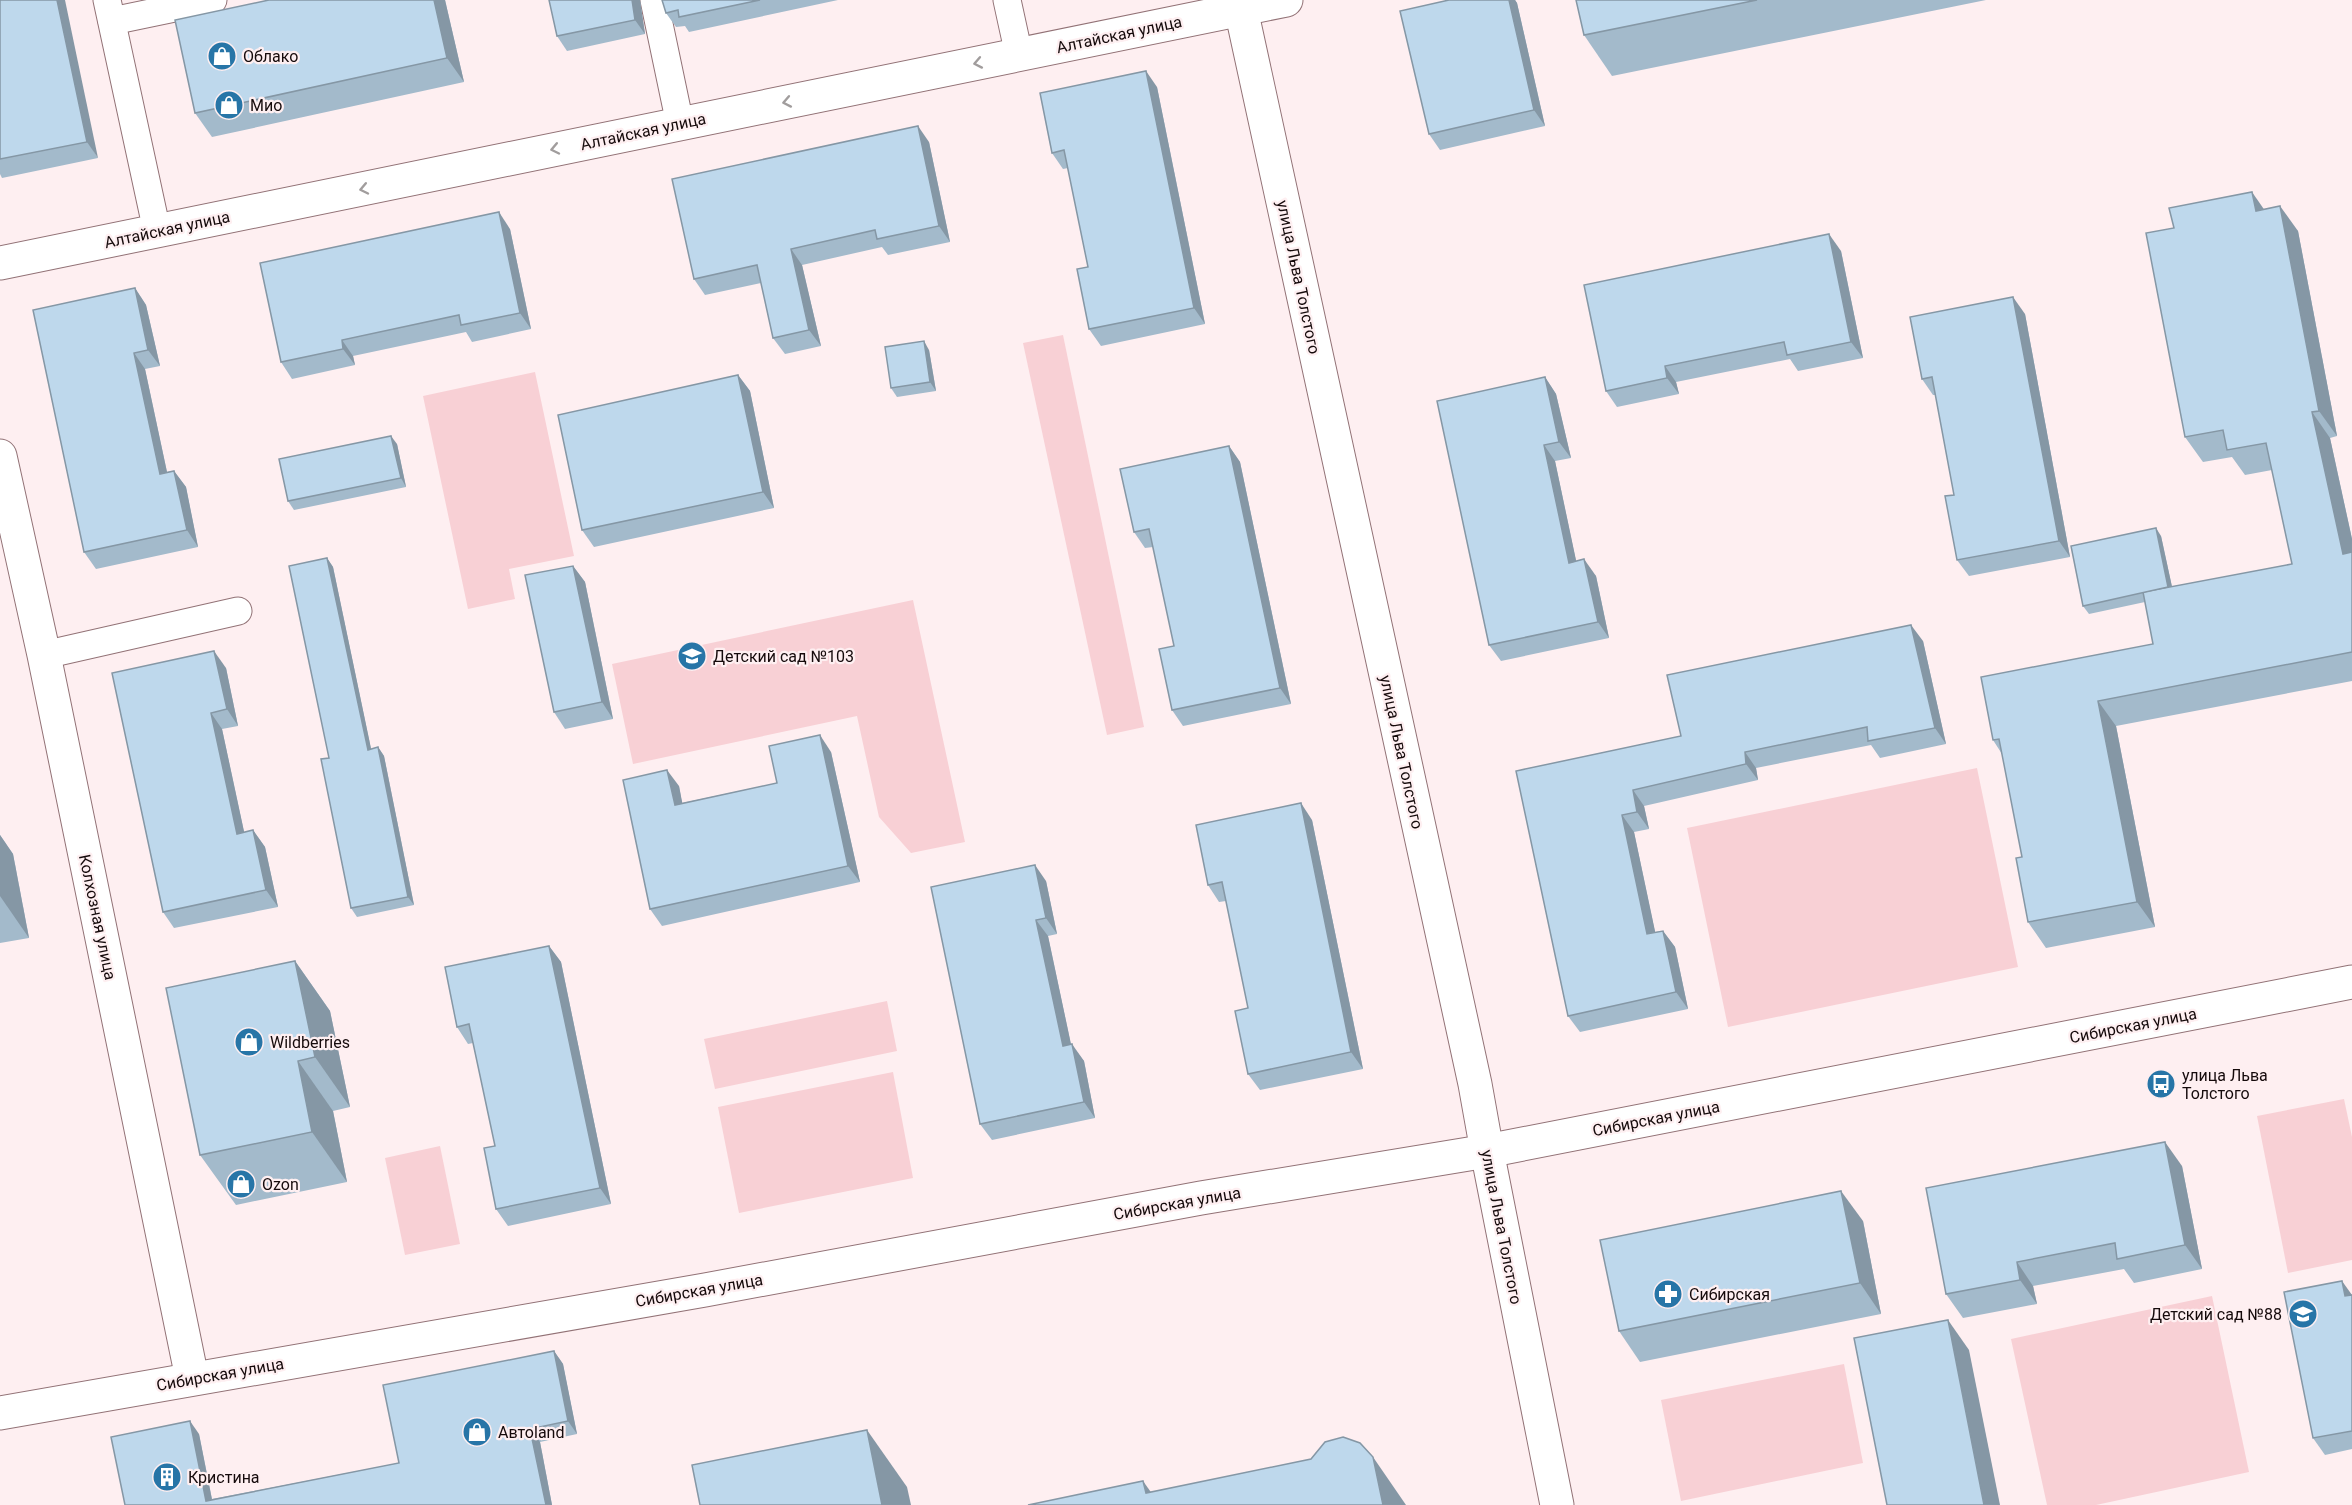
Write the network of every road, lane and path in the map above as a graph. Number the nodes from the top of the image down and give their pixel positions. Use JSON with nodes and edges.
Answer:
{"nodes":[{"id":1,"x":213,"y":0,"type":"edge"},
{"id":2,"x":654,"y":0,"type":"edge"},
{"id":3,"x":1007,"y":0,"type":"edge"},
{"id":4,"x":1286,"y":0,"type":"edge"},
{"id":5,"x":1240,"y":5,"type":"edge"},
{"id":6,"x":110,"y":11,"type":"edge"},
{"id":7,"x":1019,"y":55,"type":"junction"},
{"id":8,"x":680,"y":124,"type":"junction"},
{"id":9,"x":157,"y":231,"type":"junction"},
{"id":10,"x":0,"y":263,"type":"edge"},
{"id":11,"x":0,"y":456,"type":"edge"},
{"id":12,"x":238,"y":611,"type":"dead end"},
{"id":13,"x":44,"y":655,"type":"junction"},
{"id":14,"x":2352,"y":982,"type":"edge"},
{"id":15,"x":1487,"y":1152,"type":"junction"},
{"id":16,"x":192,"y":1378,"type":"junction"},
{"id":17,"x":0,"y":1413,"type":"edge"},
{"id":18,"x":1557,"y":1505,"type":"edge"}],
"edges":[{"from":1,"to":6,"type":"lane"},
{"from":2,"to":8,"type":"lane"},
{"from":3,"to":7,"type":"lane"},
{"from":4,"to":5,"type":"main road","name":"Алтайская улица"},
{"from":5,"to":7,"type":"main road","name":"Алтайская улица"},
{"from":5,"to":15,"type":"main road","name":"улица Льва Толстого"},
{"from":6,"to":9,"type":"lane"},
{"from":7,"to":8,"type":"main road","name":"Алтайская улица","one_way":true},
{"from":8,"to":9,"type":"main road","name":"Алтайская улица","one_way":true},
{"from":9,"to":10,"type":"main road","name":"Алтайская улица"},
{"from":11,"to":13,"type":"main road","name":"Колхозная улица"},
{"from":12,"to":13,"type":"lane"},
{"from":13,"to":16,"type":"main road","name":"Колхозная улица"},
{"from":14,"to":15,"type":"main road","name":"Сибирская улица"},
{"from":15,"to":16,"type":"main road","name":"Сибирская улица"},
{"from":15,"to":18,"type":"main road","name":"улица Льва Толстого"},
{"from":16,"to":17,"type":"main road","name":"Сибирская улица"}]}
